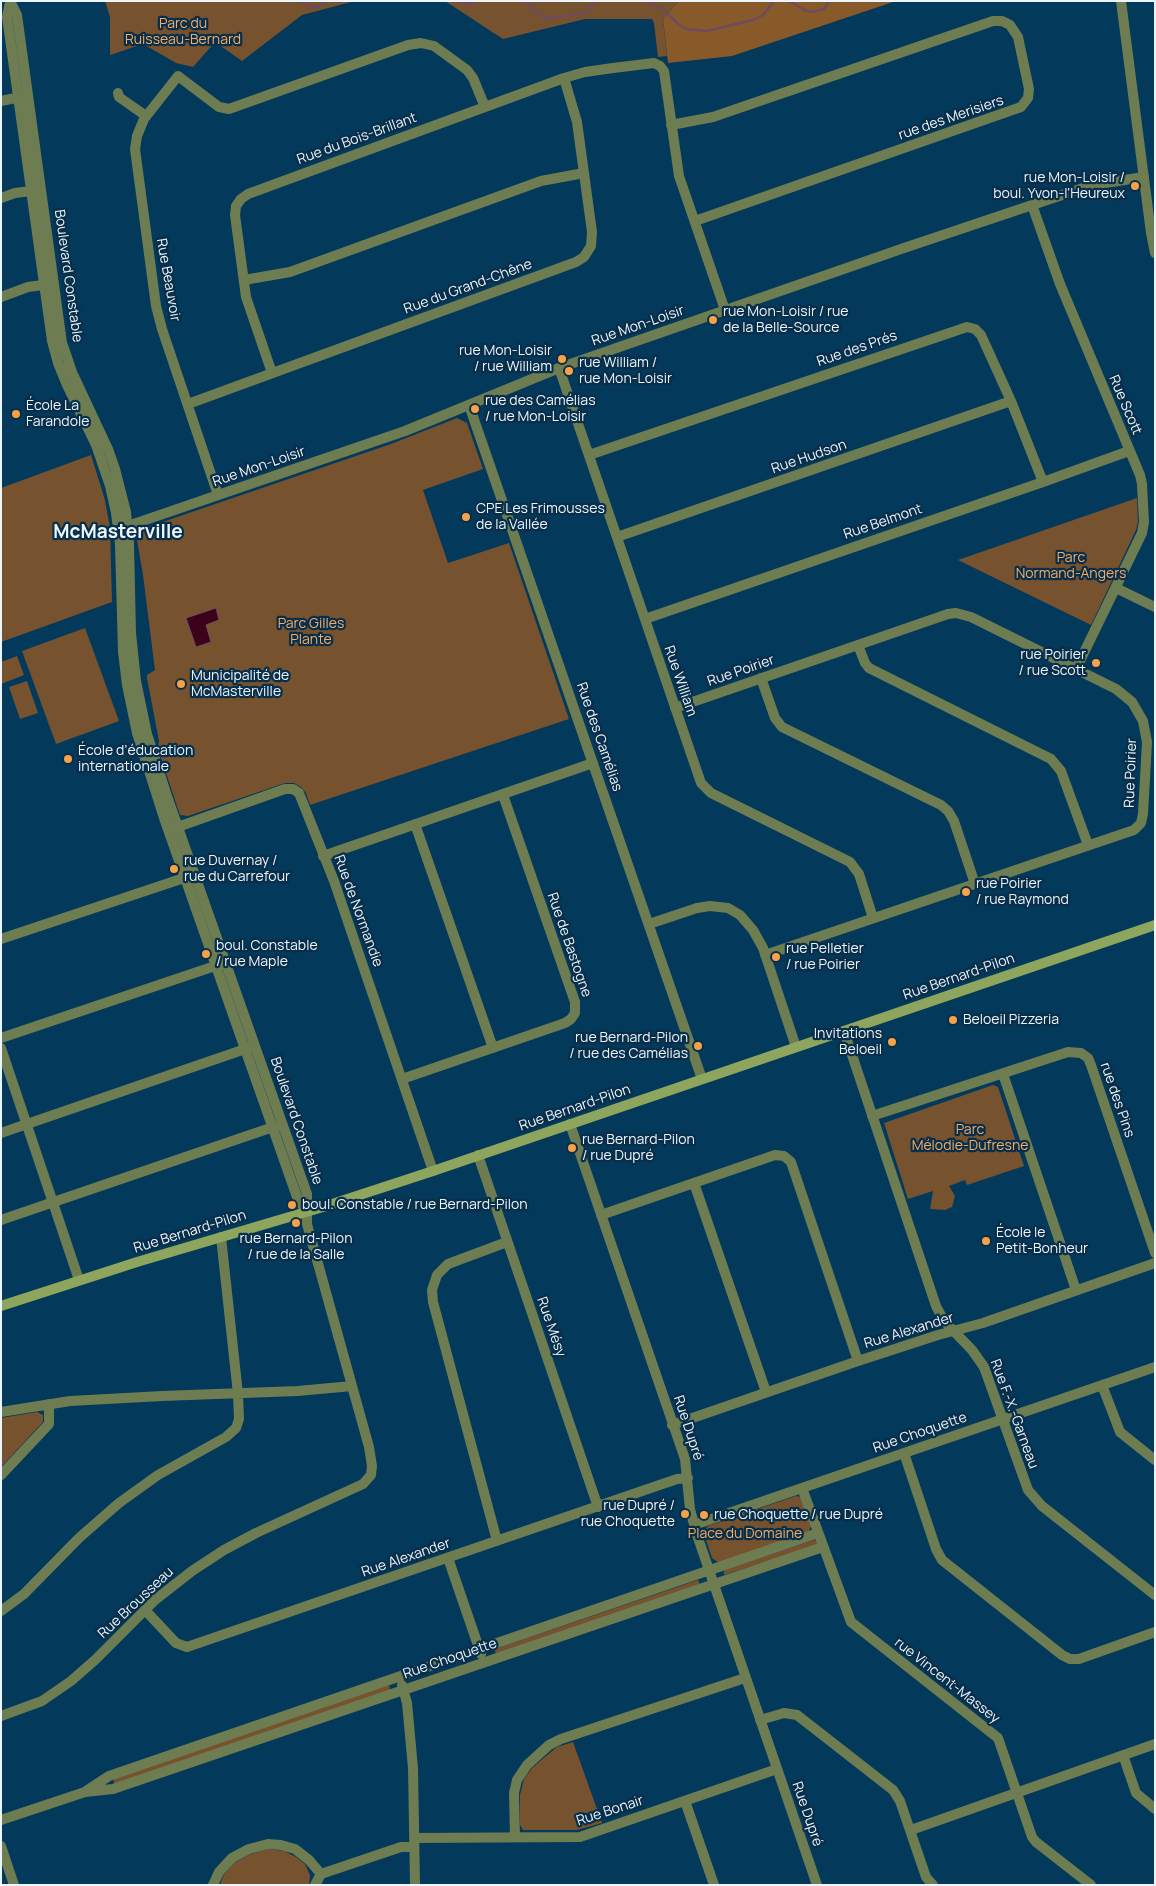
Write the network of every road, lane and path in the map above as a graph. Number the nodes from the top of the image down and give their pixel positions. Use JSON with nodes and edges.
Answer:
{"nodes":[{"id":1,"x":1121,"y":1,"type":"edge"},
{"id":2,"x":7,"y":3,"type":"edge"},
{"id":3,"x":564,"y":78,"type":"junction"},
{"id":4,"x":118,"y":93,"type":"dead end"},
{"id":5,"x":23,"y":97,"type":"junction"},
{"id":6,"x":1,"y":100,"type":"edge"},
{"id":7,"x":484,"y":107,"type":"junction"},
{"id":8,"x":146,"y":116,"type":"junction"},
{"id":9,"x":671,"y":125,"type":"junction"},
{"id":10,"x":584,"y":173,"type":"junction"},
{"id":11,"x":1144,"y":177,"type":"junction"},
{"id":12,"x":31,"y":191,"type":"junction"},
{"id":13,"x":1,"y":198,"type":"edge"},
{"id":14,"x":1032,"y":205,"type":"junction"},
{"id":15,"x":695,"y":221,"type":"junction"},
{"id":16,"x":1155,"y":253,"type":"edge"},
{"id":17,"x":244,"y":280,"type":"junction"},
{"id":18,"x":48,"y":284,"type":"junction"},
{"id":19,"x":1,"y":297,"type":"edge"},
{"id":20,"x":725,"y":310,"type":"junction"},
{"id":21,"x":559,"y":368,"type":"junction"},
{"id":22,"x":272,"y":373,"type":"junction"},
{"id":23,"x":1011,"y":401,"type":"junction"},
{"id":24,"x":188,"y":404,"type":"junction"},
{"id":25,"x":469,"y":405,"type":"junction"},
{"id":26,"x":1130,"y":451,"type":"junction"},
{"id":27,"x":589,"y":455,"type":"junction"},
{"id":28,"x":1043,"y":482,"type":"junction"},
{"id":29,"x":218,"y":495,"type":"junction"},
{"id":30,"x":123,"y":527,"type":"junction"},
{"id":31,"x":617,"y":538,"type":"junction"},
{"id":32,"x":1116,"y":588,"type":"junction"},
{"id":33,"x":1155,"y":607,"type":"edge"},
{"id":34,"x":645,"y":619,"type":"junction"},
{"id":35,"x":858,"y":645,"type":"junction"},
{"id":36,"x":1076,"y":669,"type":"junction"},
{"id":37,"x":761,"y":678,"type":"junction"},
{"id":38,"x":675,"y":708,"type":"junction"},
{"id":39,"x":593,"y":764,"type":"junction"},
{"id":40,"x":503,"y":795,"type":"junction"},
{"id":41,"x":415,"y":824,"type":"junction"},
{"id":42,"x":173,"y":828,"type":"junction"},
{"id":43,"x":1088,"y":845,"type":"junction"},
{"id":44,"x":323,"y":856,"type":"junction"},
{"id":45,"x":190,"y":876,"type":"junction"},
{"id":46,"x":975,"y":884,"type":"junction"},
{"id":47,"x":874,"y":918,"type":"junction"},
{"id":48,"x":649,"y":924,"type":"junction"},
{"id":49,"x":1155,"y":925,"type":"edge"},
{"id":50,"x":1,"y":939,"type":"edge"},
{"id":51,"x":765,"y":955,"type":"junction"},
{"id":52,"x":226,"y":962,"type":"junction"},
{"id":53,"x":216,"y":966,"type":"junction"},
{"id":54,"x":844,"y":1031,"type":"junction"},
{"id":55,"x":1,"y":1038,"type":"edge"},
{"id":56,"x":250,"y":1047,"type":"junction"},
{"id":57,"x":796,"y":1047,"type":"junction"},
{"id":58,"x":1,"y":1048,"type":"edge"},
{"id":59,"x":493,"y":1048,"type":"junction"},
{"id":60,"x":1003,"y":1074,"type":"junction"},
{"id":61,"x":402,"y":1079,"type":"junction"},
{"id":62,"x":702,"y":1079,"type":"junction"},
{"id":63,"x":872,"y":1116,"type":"junction"},
{"id":64,"x":26,"y":1124,"type":"junction"},
{"id":65,"x":570,"y":1124,"type":"junction"},
{"id":66,"x":278,"y":1126,"type":"junction"},
{"id":67,"x":1,"y":1133,"type":"edge"},
{"id":68,"x":478,"y":1156,"type":"junction"},
{"id":69,"x":433,"y":1171,"type":"junction"},
{"id":70,"x":694,"y":1183,"type":"junction"},
{"id":71,"x":53,"y":1202,"type":"junction"},
{"id":72,"x":306,"y":1211,"type":"junction"},
{"id":73,"x":601,"y":1215,"type":"junction"},
{"id":74,"x":1,"y":1220,"type":"edge"},
{"id":75,"x":221,"y":1237,"type":"junction"},
{"id":76,"x":507,"y":1242,"type":"junction"},
{"id":77,"x":1155,"y":1253,"type":"edge"},
{"id":78,"x":1155,"y":1263,"type":"edge"},
{"id":79,"x":79,"y":1280,"type":"junction"},
{"id":80,"x":1076,"y":1290,"type":"junction"},
{"id":81,"x":1,"y":1306,"type":"edge"},
{"id":82,"x":953,"y":1331,"type":"junction"},
{"id":83,"x":858,"y":1361,"type":"junction"},
{"id":84,"x":1155,"y":1367,"type":"edge"},
{"id":85,"x":1102,"y":1385,"type":"junction"},
{"id":86,"x":352,"y":1386,"type":"junction"},
{"id":87,"x":766,"y":1392,"type":"junction"},
{"id":88,"x":238,"y":1394,"type":"junction"},
{"id":89,"x":49,"y":1404,"type":"junction"},
{"id":90,"x":1,"y":1412,"type":"edge"},
{"id":91,"x":1003,"y":1419,"type":"junction"},
{"id":92,"x":672,"y":1425,"type":"junction"},
{"id":93,"x":904,"y":1453,"type":"junction"},
{"id":94,"x":1155,"y":1460,"type":"edge"},
{"id":95,"x":372,"y":1472,"type":"joint"},
{"id":96,"x":1,"y":1475,"type":"edge"},
{"id":97,"x":688,"y":1478,"type":"junction"},
{"id":98,"x":802,"y":1488,"type":"junction"},
{"id":99,"x":598,"y":1507,"type":"junction"},
{"id":100,"x":694,"y":1525,"type":"junction"},
{"id":101,"x":818,"y":1533,"type":"junction"},
{"id":102,"x":497,"y":1541,"type":"junction"},
{"id":103,"x":823,"y":1547,"type":"junction"},
{"id":104,"x":448,"y":1558,"type":"junction"},
{"id":105,"x":709,"y":1571,"type":"junction"},
{"id":106,"x":713,"y":1584,"type":"junction"},
{"id":107,"x":1155,"y":1595,"type":"edge"},
{"id":108,"x":145,"y":1610,"type":"junction"},
{"id":109,"x":1,"y":1611,"type":"edge"},
{"id":110,"x":1155,"y":1632,"type":"edge"},
{"id":111,"x":480,"y":1648,"type":"junction"},
{"id":112,"x":484,"y":1662,"type":"junction"},
{"id":113,"x":399,"y":1677,"type":"junction"},
{"id":114,"x":745,"y":1678,"type":"junction"},
{"id":115,"x":403,"y":1690,"type":"junction"},
{"id":116,"x":1,"y":1716,"type":"edge"},
{"id":117,"x":760,"y":1720,"type":"junction"},
{"id":118,"x":1155,"y":1744,"type":"edge"},
{"id":119,"x":1123,"y":1755,"type":"junction"},
{"id":120,"x":777,"y":1769,"type":"junction"},
{"id":121,"x":85,"y":1792,"type":"junction"},
{"id":122,"x":1017,"y":1793,"type":"junction"},
{"id":123,"x":685,"y":1801,"type":"junction"},
{"id":124,"x":1155,"y":1809,"type":"edge"},
{"id":125,"x":1,"y":1820,"type":"edge"},
{"id":126,"x":911,"y":1830,"type":"junction"},
{"id":127,"x":515,"y":1837,"type":"junction"},
{"id":128,"x":414,"y":1843,"type":"junction"},
{"id":129,"x":1,"y":1846,"type":"edge"},
{"id":130,"x":321,"y":1874,"type":"junction"},
{"id":131,"x":14,"y":1885,"type":"edge"},
{"id":132,"x":213,"y":1885,"type":"edge"},
{"id":133,"x":315,"y":1885,"type":"edge"},
{"id":134,"x":415,"y":1885,"type":"edge"},
{"id":135,"x":714,"y":1885,"type":"edge"},
{"id":136,"x":817,"y":1885,"type":"edge"},
{"id":137,"x":933,"y":1885,"type":"edge"},
{"id":138,"x":1091,"y":1885,"type":"edge"}],
"edges":[{"from":1,"to":11,"type":"street"},
{"from":2,"to":5,"type":"street","name":"Boulevard Constable"},
{"from":3,"to":7,"type":"street","name":"Rue du Bois-Brillant"},
{"from":3,"to":9,"type":"street","name":"Rue du Bois-Brillant"},
{"from":3,"to":10,"type":"street","name":"Rue du Grand-Chêne"},
{"from":4,"to":8,"type":"street"},
{"from":5,"to":6,"type":"street"},
{"from":5,"to":12,"type":"street","name":"Boulevard Constable"},
{"from":5,"to":18,"type":"street","name":"Boulevard Constable"},
{"from":7,"to":8,"type":"street","name":"Rue Beauvoir"},
{"from":7,"to":17,"type":"street","name":"Rue du Bois-Brillant"},
{"from":8,"to":24,"type":"street","name":"Rue Beauvoir"},
{"from":9,"to":15,"type":"street"},
{"from":9,"to":15,"type":"street","name":"rue des Merisiers"},
{"from":10,"to":17,"type":"street"},
{"from":10,"to":22,"type":"street","name":"Rue du Grand-Chêne"},
{"from":11,"to":14,"type":"street","name":"Rue Mon-Loisir"},
{"from":11,"to":16,"type":"street"},
{"from":12,"to":13,"type":"street"},
{"from":12,"to":18,"type":"street","name":"Boulevard Constable"},
{"from":14,"to":20,"type":"street","name":"Rue Mon-Loisir"},
{"from":14,"to":26,"type":"street","name":"Rue Scott"},
{"from":15,"to":20,"type":"street"},
{"from":17,"to":22,"type":"street","name":"Rue du Bois-Brillant"},
{"from":18,"to":19,"type":"street"},
{"from":18,"to":30,"type":"street","name":"Boulevard Constable"},
{"from":20,"to":21,"type":"street","name":"Rue Mon-Loisir"},
{"from":21,"to":25,"type":"street","name":"Rue Mon-Loisir"},
{"from":21,"to":27,"type":"street","name":"Rue William"},
{"from":22,"to":24,"type":"street","name":"Rue du Grand-Chêne"},
{"from":23,"to":27,"type":"street","name":"Rue des Prés"},
{"from":23,"to":28,"type":"street","name":"Rue des Prés"},
{"from":23,"to":31,"type":"street","name":"Rue Hudson"},
{"from":24,"to":29,"type":"street","name":"Rue Beauvoir"},
{"from":25,"to":29,"type":"street","name":"Rue Mon-Loisir"},
{"from":25,"to":39,"type":"street","name":"Rue des Camélias"},
{"from":26,"to":28,"type":"street","name":"Rue Belmont"},
{"from":26,"to":32,"type":"street","name":"Rue Scott"},
{"from":27,"to":31,"type":"street","name":"Rue William"},
{"from":28,"to":34,"type":"street","name":"Rue Belmont"},
{"from":29,"to":30,"type":"street","name":"Rue Mon-Loisir"},
{"from":30,"to":42,"type":"street","name":"Boulevard Constable"},
{"from":31,"to":34,"type":"street","name":"Rue William"},
{"from":32,"to":33,"type":"street"},
{"from":32,"to":36,"type":"street","name":"Rue Scott"},
{"from":34,"to":38,"type":"street","name":"Rue William"},
{"from":35,"to":36,"type":"street","name":"Rue Poirier"},
{"from":35,"to":37,"type":"street","name":"Rue Poirier"},
{"from":35,"to":43,"type":"street"},
{"from":36,"to":43,"type":"street","name":"Rue Poirier"},
{"from":37,"to":38,"type":"street","name":"Rue Poirier"},
{"from":37,"to":46,"type":"street"},
{"from":38,"to":47,"type":"street","name":"Rue William"},
{"from":39,"to":40,"type":"street"},
{"from":39,"to":48,"type":"street","name":"Rue des Camélias"},
{"from":40,"to":41,"type":"street"},
{"from":40,"to":59,"type":"street","name":"Rue de Bastogne"},
{"from":41,"to":44,"type":"street"},
{"from":41,"to":59,"type":"street"},
{"from":42,"to":44,"type":"street","name":"Rue de Normandie"},
{"from":42,"to":45,"type":"street","name":"Boulevard Constable"},
{"from":43,"to":46,"type":"street","name":"Rue Poirier"},
{"from":44,"to":61,"type":"street","name":"Rue de Normandie"},
{"from":45,"to":50,"type":"street"},
{"from":45,"to":52,"type":"street","name":"Boulevard Constable"},
{"from":45,"to":53,"type":"street","name":"Boulevard Constable"},
{"from":46,"to":47,"type":"street","name":"Rue Poirier"},
{"from":47,"to":51,"type":"street","name":"Rue Poirier"},
{"from":48,"to":51,"type":"street"},
{"from":48,"to":62,"type":"street","name":"Rue des Camélias"},
{"from":49,"to":54,"type":"main road","name":"Rue Bernard-Pilon"},
{"from":51,"to":57,"type":"street"},
{"from":52,"to":53,"type":"street"},
{"from":52,"to":56,"type":"street","name":"Boulevard Constable"},
{"from":53,"to":55,"type":"street"},
{"from":53,"to":56,"type":"street","name":"Boulevard Constable"},
{"from":54,"to":57,"type":"main road","name":"Rue Bernard-Pilon"},
{"from":54,"to":63,"type":"street","name":"Rue F.-X.-Garneau"},
{"from":56,"to":64,"type":"street"},
{"from":56,"to":66,"type":"street","name":"Boulevard Constable"},
{"from":57,"to":62,"type":"main road","name":"Rue Bernard-Pilon"},
{"from":58,"to":64,"type":"street"},
{"from":59,"to":61,"type":"street","name":"Rue de Bastogne"},
{"from":60,"to":63,"type":"street","name":"rue des Pins"},
{"from":60,"to":77,"type":"street","name":"rue des Pins"},
{"from":60,"to":80,"type":"street"},
{"from":61,"to":69,"type":"street","name":"Rue de Normandie"},
{"from":62,"to":65,"type":"main road","name":"Rue Bernard-Pilon"},
{"from":63,"to":82,"type":"street","name":"Rue F.-X.-Garneau"},
{"from":64,"to":67,"type":"street"},
{"from":64,"to":71,"type":"street"},
{"from":65,"to":68,"type":"main road","name":"Rue Bernard-Pilon"},
{"from":65,"to":73,"type":"street","name":"Rue Dupré"},
{"from":66,"to":71,"type":"street"},
{"from":66,"to":72,"type":"street","name":"Boulevard Constable"},
{"from":68,"to":69,"type":"main road","name":"Rue Bernard-Pilon"},
{"from":68,"to":76,"type":"street","name":"Rue Mésy"},
{"from":69,"to":72,"type":"main road","name":"Rue Bernard-Pilon"},
{"from":70,"to":73,"type":"street"},
{"from":70,"to":83,"type":"street"},
{"from":70,"to":87,"type":"street"},
{"from":71,"to":74,"type":"street"},
{"from":71,"to":79,"type":"street"},
{"from":72,"to":75,"type":"main road","name":"Rue Bernard-Pilon"},
{"from":72,"to":86,"type":"street","name":"Boulevard Constable"},
{"from":73,"to":92,"type":"street","name":"Rue Dupré"},
{"from":75,"to":79,"type":"main road","name":"Rue Bernard-Pilon"},
{"from":75,"to":88,"type":"street"},
{"from":76,"to":99,"type":"street","name":"Rue Mésy"},
{"from":76,"to":102,"type":"street"},
{"from":78,"to":80,"type":"street","name":"Rue Alexander"},
{"from":79,"to":81,"type":"main road","name":"Rue Bernard-Pilon"},
{"from":80,"to":82,"type":"street","name":"Rue Alexander"},
{"from":82,"to":83,"type":"street","name":"Rue Alexander"},
{"from":82,"to":91,"type":"street","name":"Rue F.-X.-Garneau"},
{"from":83,"to":87,"type":"street","name":"Rue Alexander"},
{"from":84,"to":85,"type":"street","name":"Rue Choquette"},
{"from":85,"to":91,"type":"street","name":"Rue Choquette"},
{"from":85,"to":94,"type":"street"},
{"from":86,"to":88,"type":"street"},
{"from":86,"to":95,"type":"street","name":"Boulevard Constable"},
{"from":87,"to":92,"type":"street","name":"Rue Alexander"},
{"from":88,"to":89,"type":"street"},
{"from":88,"to":109,"type":"street"},
{"from":89,"to":90,"type":"street"},
{"from":89,"to":96,"type":"street"},
{"from":91,"to":93,"type":"street","name":"Rue Choquette"},
{"from":91,"to":107,"type":"street","name":"Rue F.-X.-Garneau"},
{"from":92,"to":97,"type":"street","name":"Rue Dupré"},
{"from":93,"to":98,"type":"street","name":"Rue Choquette"},
{"from":93,"to":110,"type":"street"},
{"from":95,"to":108,"type":"street","name":"Rue Brousseau"},
{"from":97,"to":99,"type":"street","name":"Rue Alexander"},
{"from":97,"to":100,"type":"street","name":"Rue Dupré"},
{"from":98,"to":100,"type":"street","name":"Rue Choquette"},
{"from":98,"to":101,"type":"street","name":"rue Vincent-Massey"},
{"from":99,"to":102,"type":"street","name":"Rue Alexander"},
{"from":100,"to":105,"type":"street","name":"Rue Dupré"},
{"from":101,"to":103,"type":"street","name":"rue Vincent-Massey"},
{"from":101,"to":105,"type":"street","name":"Rue Choquette"},
{"from":102,"to":104,"type":"street","name":"Rue Alexander"},
{"from":103,"to":106,"type":"street","name":"Rue Choquette"},
{"from":103,"to":122,"type":"street","name":"rue Vincent-Massey"},
{"from":104,"to":108,"type":"street","name":"Rue Alexander"},
{"from":104,"to":111,"type":"street"},
{"from":105,"to":106,"type":"street","name":"Rue Dupré"},
{"from":105,"to":111,"type":"street","name":"Rue Choquette"},
{"from":106,"to":112,"type":"street","name":"Rue Choquette"},
{"from":106,"to":114,"type":"street","name":"Rue Dupré"},
{"from":108,"to":116,"type":"street","name":"Rue Brousseau"},
{"from":111,"to":112,"type":"street"},
{"from":111,"to":113,"type":"street","name":"Rue Choquette"},
{"from":112,"to":115,"type":"street","name":"Rue Choquette"},
{"from":113,"to":115,"type":"street"},
{"from":113,"to":121,"type":"street","name":"Rue Choquette"},
{"from":114,"to":117,"type":"street","name":"Rue Dupré"},
{"from":114,"to":127,"type":"street"},
{"from":115,"to":121,"type":"street","name":"Rue Choquette"},
{"from":115,"to":128,"type":"street"},
{"from":117,"to":120,"type":"street","name":"Rue Dupré"},
{"from":117,"to":126,"type":"street"},
{"from":118,"to":119,"type":"street"},
{"from":119,"to":122,"type":"street"},
{"from":119,"to":124,"type":"street"},
{"from":120,"to":123,"type":"street","name":"Rue Bonair"},
{"from":120,"to":136,"type":"street","name":"Rue Dupré"},
{"from":121,"to":125,"type":"street","name":"Rue Choquette"},
{"from":122,"to":126,"type":"street"},
{"from":122,"to":138,"type":"street","name":"rue Vincent-Massey"},
{"from":123,"to":127,"type":"street","name":"Rue Bonair"},
{"from":123,"to":135,"type":"street"},
{"from":126,"to":137,"type":"street"},
{"from":127,"to":128,"type":"street","name":"Rue Bonair"},
{"from":128,"to":130,"type":"street","name":"Rue Bonair"},
{"from":128,"to":134,"type":"street"},
{"from":129,"to":131,"type":"street"},
{"from":130,"to":132,"type":"street"},
{"from":130,"to":133,"type":"street"}]}
